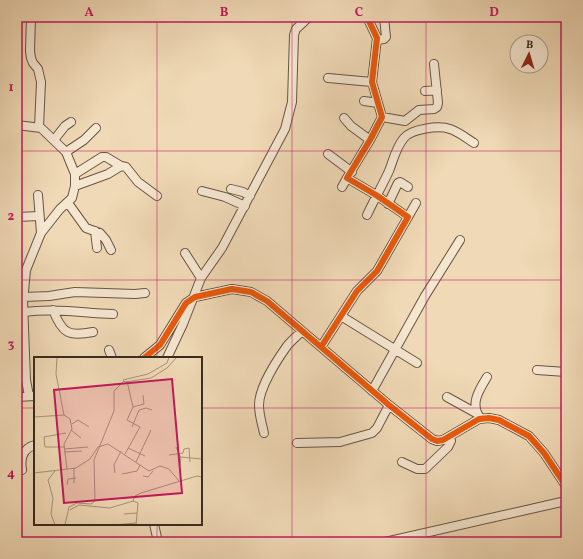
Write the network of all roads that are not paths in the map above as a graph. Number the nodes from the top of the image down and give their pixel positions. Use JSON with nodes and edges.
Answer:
{"nodes":[{"id":1,"x":31,"y":17,"type":"edge"},
{"id":2,"x":309,"y":17,"type":"edge"},
{"id":3,"x":367,"y":17,"type":"edge"},
{"id":4,"x":384,"y":17,"type":"edge"},
{"id":5,"x":377,"y":40,"type":"junction"},
{"id":6,"x":434,"y":64,"type":"dead end"},
{"id":7,"x":328,"y":78,"type":"dead end"},
{"id":8,"x":372,"y":82,"type":"junction"},
{"id":9,"x":425,"y":90,"type":"dead end"},
{"id":10,"x":437,"y":90,"type":"junction"},
{"id":11,"x":364,"y":101,"type":"dead end"},
{"id":12,"x":378,"y":103,"type":"junction"},
{"id":13,"x":382,"y":117,"type":"junction"},
{"id":14,"x":344,"y":118,"type":"dead end"},
{"id":15,"x":71,"y":122,"type":"dead end"},
{"id":16,"x":17,"y":125,"type":"edge"},
{"id":17,"x":39,"y":127,"type":"junction"},
{"id":18,"x":96,"y":128,"type":"dead end"},
{"id":19,"x":54,"y":140,"type":"junction"},
{"id":20,"x":370,"y":140,"type":"junction"},
{"id":21,"x":474,"y":143,"type":"dead end"},
{"id":22,"x":66,"y":152,"type":"junction"},
{"id":23,"x":328,"y":154,"type":"dead end"},
{"id":24,"x":121,"y":166,"type":"junction"},
{"id":25,"x":75,"y":174,"type":"junction"},
{"id":26,"x":350,"y":175,"type":"junction"},
{"id":27,"x":75,"y":186,"type":"junction"},
{"id":28,"x":408,"y":187,"type":"dead end"},
{"id":29,"x":342,"y":188,"type":"dead end"},
{"id":30,"x":231,"y":189,"type":"dead end"},
{"id":31,"x":202,"y":191,"type":"dead end"},
{"id":32,"x":38,"y":195,"type":"dead end"},
{"id":33,"x":376,"y":195,"type":"junction"},
{"id":34,"x":157,"y":196,"type":"dead end"},
{"id":35,"x":250,"y":196,"type":"junction"},
{"id":36,"x":68,"y":203,"type":"junction"},
{"id":37,"x":416,"y":203,"type":"dead end"},
{"id":38,"x":388,"y":204,"type":"junction"},
{"id":39,"x":244,"y":206,"type":"junction"},
{"id":40,"x":367,"y":215,"type":"dead end"},
{"id":41,"x":39,"y":216,"type":"junction"},
{"id":42,"x":17,"y":217,"type":"edge"},
{"id":43,"x":408,"y":217,"type":"junction"},
{"id":44,"x":94,"y":231,"type":"junction"},
{"id":45,"x":41,"y":233,"type":"junction"},
{"id":46,"x":460,"y":240,"type":"dead end"},
{"id":47,"x":96,"y":248,"type":"dead end"},
{"id":48,"x":111,"y":250,"type":"dead end"},
{"id":49,"x":185,"y":253,"type":"dead end"},
{"id":50,"x":201,"y":278,"type":"junction"},
{"id":51,"x":21,"y":283,"type":"edge"},
{"id":52,"x":145,"y":293,"type":"dead end"},
{"id":53,"x":203,"y":296,"type":"junction"},
{"id":54,"x":24,"y":297,"type":"junction"},
{"id":55,"x":53,"y":310,"type":"junction"},
{"id":56,"x":24,"y":312,"type":"junction"},
{"id":57,"x":113,"y":314,"type":"dead end"},
{"id":58,"x":341,"y":316,"type":"junction"},
{"id":59,"x":302,"y":331,"type":"junction"},
{"id":60,"x":93,"y":332,"type":"dead end"},
{"id":61,"x":321,"y":347,"type":"junction"},
{"id":62,"x":108,"y":350,"type":"dead end"},
{"id":63,"x":396,"y":350,"type":"junction"},
{"id":64,"x":112,"y":357,"type":"edge"},
{"id":65,"x":145,"y":357,"type":"edge"},
{"id":66,"x":168,"y":357,"type":"edge"},
{"id":67,"x":416,"y":363,"type":"dead end"},
{"id":68,"x":537,"y":370,"type":"dead end"},
{"id":69,"x":566,"y":372,"type":"edge"},
{"id":70,"x":487,"y":377,"type":"dead end"},
{"id":71,"x":372,"y":391,"type":"junction"},
{"id":72,"x":32,"y":396,"type":"edge"},
{"id":73,"x":17,"y":397,"type":"edge"},
{"id":74,"x":447,"y":398,"type":"dead end"},
{"id":75,"x":389,"y":406,"type":"junction"},
{"id":76,"x":478,"y":416,"type":"junction"},
{"id":77,"x":264,"y":433,"type":"dead end"},
{"id":78,"x":450,"y":436,"type":"junction"},
{"id":79,"x":297,"y":443,"type":"dead end"},
{"id":80,"x":34,"y":446,"type":"edge"},
{"id":81,"x":402,"y":462,"type":"dead end"},
{"id":82,"x":22,"y":470,"type":"dead end"},
{"id":83,"x":566,"y":486,"type":"edge"},
{"id":84,"x":566,"y":501,"type":"edge"},
{"id":85,"x":154,"y":525,"type":"edge"},
{"id":86,"x":158,"y":542,"type":"edge"},
{"id":87,"x":385,"y":542,"type":"edge"}],
"edges":[{"from":1,"to":17,"type":"street"},
{"from":2,"to":35,"type":"street"},
{"from":3,"to":5,"type":"street"},
{"from":4,"to":5,"type":"street"},
{"from":5,"to":8,"type":"street"},
{"from":6,"to":10,"type":"street"},
{"from":7,"to":8,"type":"street"},
{"from":8,"to":12,"type":"street"},
{"from":9,"to":10,"type":"street"},
{"from":10,"to":13,"type":"street"},
{"from":11,"to":12,"type":"street"},
{"from":12,"to":13,"type":"street"},
{"from":13,"to":20,"type":"street"},
{"from":14,"to":20,"type":"street"},
{"from":15,"to":19,"type":"street"},
{"from":16,"to":17,"type":"street"},
{"from":17,"to":19,"type":"street"},
{"from":18,"to":22,"type":"street"},
{"from":19,"to":22,"type":"street"},
{"from":20,"to":26,"type":"street"},
{"from":21,"to":33,"type":"street"},
{"from":22,"to":25,"type":"street"},
{"from":23,"to":26,"type":"street"},
{"from":24,"to":25,"type":"street"},
{"from":24,"to":27,"type":"street"},
{"from":24,"to":34,"type":"street"},
{"from":25,"to":27,"type":"street"},
{"from":26,"to":29,"type":"street"},
{"from":26,"to":33,"type":"street"},
{"from":27,"to":36,"type":"street"},
{"from":28,"to":38,"type":"street"},
{"from":30,"to":35,"type":"street"},
{"from":31,"to":39,"type":"street"},
{"from":32,"to":41,"type":"street"},
{"from":33,"to":38,"type":"street"},
{"from":33,"to":40,"type":"street"},
{"from":35,"to":39,"type":"street"},
{"from":36,"to":44,"type":"street"},
{"from":36,"to":45,"type":"street"},
{"from":37,"to":43,"type":"street"},
{"from":38,"to":43,"type":"street"},
{"from":39,"to":50,"type":"street"},
{"from":41,"to":42,"type":"street"},
{"from":41,"to":45,"type":"street"},
{"from":43,"to":58,"type":"street"},
{"from":44,"to":47,"type":"street"},
{"from":44,"to":48,"type":"street"},
{"from":45,"to":51,"type":"street"},
{"from":46,"to":63,"type":"street"},
{"from":49,"to":50,"type":"street"},
{"from":50,"to":53,"type":"street"},
{"from":51,"to":54,"type":"street"},
{"from":52,"to":54,"type":"street"},
{"from":53,"to":59,"type":"street"},
{"from":53,"to":65,"type":"street"},
{"from":53,"to":66,"type":"street"},
{"from":54,"to":56,"type":"street"},
{"from":55,"to":56,"type":"street"},
{"from":55,"to":57,"type":"street"},
{"from":55,"to":60,"type":"street"},
{"from":56,"to":72,"type":"street"},
{"from":58,"to":61,"type":"street"},
{"from":58,"to":63,"type":"street"},
{"from":59,"to":61,"type":"street"},
{"from":59,"to":77,"type":"street"},
{"from":61,"to":71,"type":"street"},
{"from":62,"to":64,"type":"street"},
{"from":63,"to":67,"type":"street"},
{"from":63,"to":71,"type":"street"},
{"from":68,"to":69,"type":"street"},
{"from":70,"to":76,"type":"street"},
{"from":71,"to":75,"type":"street"},
{"from":72,"to":73,"type":"street"},
{"from":74,"to":76,"type":"street"},
{"from":75,"to":78,"type":"street"},
{"from":75,"to":79,"type":"street"},
{"from":76,"to":78,"type":"street"},
{"from":76,"to":83,"type":"street"},
{"from":78,"to":81,"type":"street"},
{"from":80,"to":82,"type":"street"},
{"from":84,"to":87,"type":"street"},
{"from":85,"to":86,"type":"street"}]}
